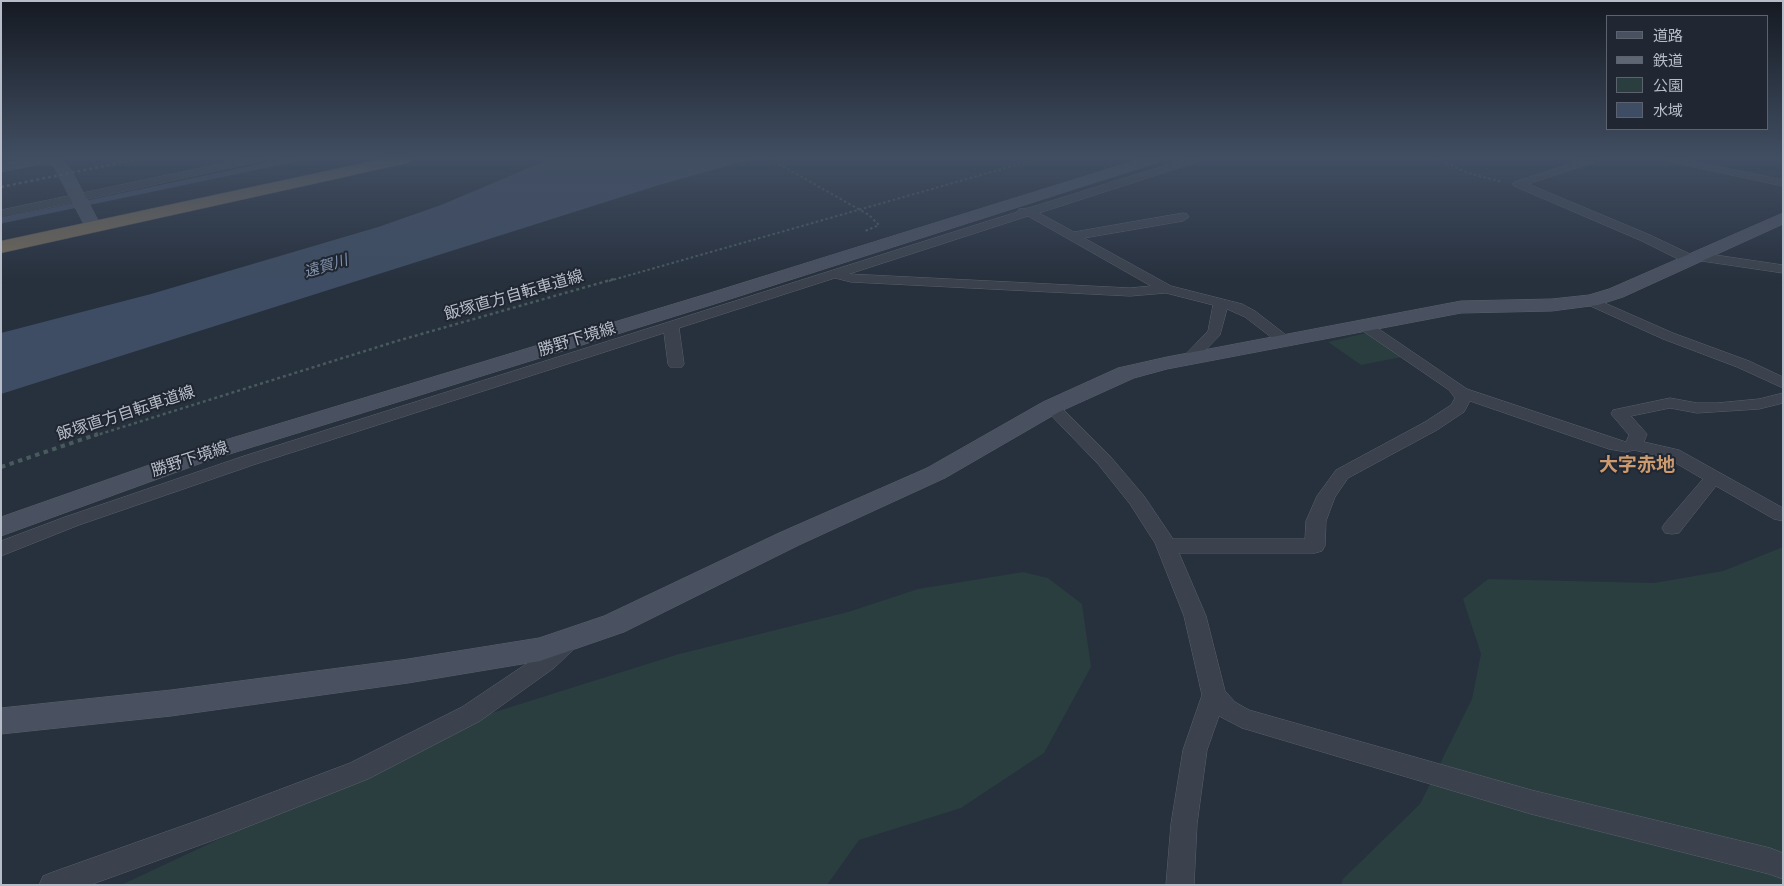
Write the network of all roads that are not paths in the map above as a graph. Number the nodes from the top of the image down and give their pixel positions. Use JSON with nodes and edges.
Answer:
{"nodes":[{"id":1,"x":62,"y":200,"type":"edge"},
{"id":2,"x":79,"y":200,"type":"edge"},
{"id":3,"x":212,"y":200,"type":"edge"},
{"id":4,"x":1022,"y":200,"type":"edge"},
{"id":5,"x":1049,"y":200,"type":"edge"},
{"id":6,"x":1065,"y":200,"type":"edge"},
{"id":7,"x":1557,"y":200,"type":"edge"},
{"id":8,"x":1034,"y":210,"type":"junction"},
{"id":9,"x":1,"y":214,"type":"edge"},
{"id":10,"x":1183,"y":216,"type":"dead end"},
{"id":11,"x":1783,"y":218,"type":"edge"},
{"id":12,"x":944,"y":225,"type":"junction"},
{"id":13,"x":93,"y":226,"type":"junction"},
{"id":14,"x":1073,"y":236,"type":"junction"},
{"id":15,"x":881,"y":245,"type":"junction"},
{"id":16,"x":1,"y":247,"type":"edge"},
{"id":17,"x":1692,"y":258,"type":"junction"},
{"id":18,"x":1783,"y":269,"type":"edge"},
{"id":19,"x":832,"y":274,"type":"junction"},
{"id":20,"x":1166,"y":290,"type":"junction"},
{"id":21,"x":717,"y":297,"type":"junction"},
{"id":22,"x":1591,"y":301,"type":"junction"},
{"id":23,"x":1221,"y":303,"type":"junction"},
{"id":24,"x":671,"y":326,"type":"junction"},
{"id":25,"x":1365,"y":326,"type":"junction"},
{"id":26,"x":628,"y":340,"type":"junction"},
{"id":27,"x":1286,"y":342,"type":"junction"},
{"id":28,"x":1189,"y":359,"type":"junction"},
{"id":29,"x":676,"y":364,"type":"dead end"},
{"id":30,"x":1783,"y":383,"type":"edge"},
{"id":31,"x":1461,"y":392,"type":"junction"},
{"id":32,"x":394,"y":396,"type":"junction"},
{"id":33,"x":1783,"y":398,"type":"edge"},
{"id":34,"x":1051,"y":407,"type":"junction"},
{"id":35,"x":1634,"y":445,"type":"junction"},
{"id":36,"x":225,"y":448,"type":"junction"},
{"id":37,"x":270,"y":454,"type":"junction"},
{"id":38,"x":1714,"y":477,"type":"junction"},
{"id":39,"x":1781,"y":515,"type":"dead end"},
{"id":40,"x":1,"y":527,"type":"edge"},
{"id":41,"x":1672,"y":528,"type":"dead end"},
{"id":42,"x":53,"y":529,"type":"junction"},
{"id":43,"x":1166,"y":546,"type":"junction"},
{"id":44,"x":1,"y":548,"type":"edge"},
{"id":45,"x":571,"y":638,"type":"junction"},
{"id":46,"x":1214,"y":695,"type":"junction"},
{"id":47,"x":1,"y":721,"type":"edge"},
{"id":48,"x":1783,"y":866,"type":"edge"},
{"id":49,"x":53,"y":885,"type":"edge"},
{"id":50,"x":1180,"y":885,"type":"edge"}],
"edges":[{"from":1,"to":9,"type":"street"},
{"from":2,"to":13,"type":"street"},
{"from":3,"to":13,"type":"highway"},
{"from":4,"to":12,"type":"street","name":"勝野下境線"},
{"from":5,"to":8,"type":"street"},
{"from":6,"to":8,"type":"street"},
{"from":7,"to":17,"type":"street"},
{"from":8,"to":12,"type":"street"},
{"from":8,"to":14,"type":"street"},
{"from":8,"to":19,"type":"street"},
{"from":10,"to":14,"type":"street"},
{"from":11,"to":17,"type":"street"},
{"from":12,"to":15,"type":"street","name":"勝野下境線"},
{"from":13,"to":16,"type":"highway"},
{"from":14,"to":20,"type":"street"},
{"from":15,"to":19,"type":"street"},
{"from":15,"to":21,"type":"street","name":"勝野下境線"},
{"from":17,"to":18,"type":"street"},
{"from":17,"to":22,"type":"street"},
{"from":19,"to":20,"type":"street"},
{"from":19,"to":24,"type":"street"},
{"from":20,"to":23,"type":"street"},
{"from":21,"to":26,"type":"street"},
{"from":21,"to":32,"type":"street","name":"勝野下境線"},
{"from":22,"to":25,"type":"street"},
{"from":22,"to":30,"type":"street"},
{"from":23,"to":27,"type":"street"},
{"from":23,"to":28,"type":"street"},
{"from":24,"to":26,"type":"street"},
{"from":24,"to":29,"type":"street"},
{"from":25,"to":27,"type":"street"},
{"from":25,"to":31,"type":"street"},
{"from":26,"to":37,"type":"street"},
{"from":27,"to":28,"type":"street"},
{"from":28,"to":34,"type":"street"},
{"from":31,"to":35,"type":"street"},
{"from":31,"to":43,"type":"street"},
{"from":32,"to":36,"type":"street","name":"勝野下境線"},
{"from":32,"to":37,"type":"street"},
{"from":33,"to":35,"type":"street"},
{"from":34,"to":43,"type":"street"},
{"from":34,"to":45,"type":"street"},
{"from":35,"to":38,"type":"street"},
{"from":36,"to":40,"type":"street","name":"勝野下境線"},
{"from":36,"to":42,"type":"street"},
{"from":37,"to":42,"type":"street"},
{"from":38,"to":39,"type":"street"},
{"from":38,"to":41,"type":"street"},
{"from":42,"to":44,"type":"street"},
{"from":43,"to":46,"type":"street"},
{"from":45,"to":47,"type":"street"},
{"from":45,"to":49,"type":"street"},
{"from":46,"to":48,"type":"street"},
{"from":46,"to":50,"type":"street"}]}
